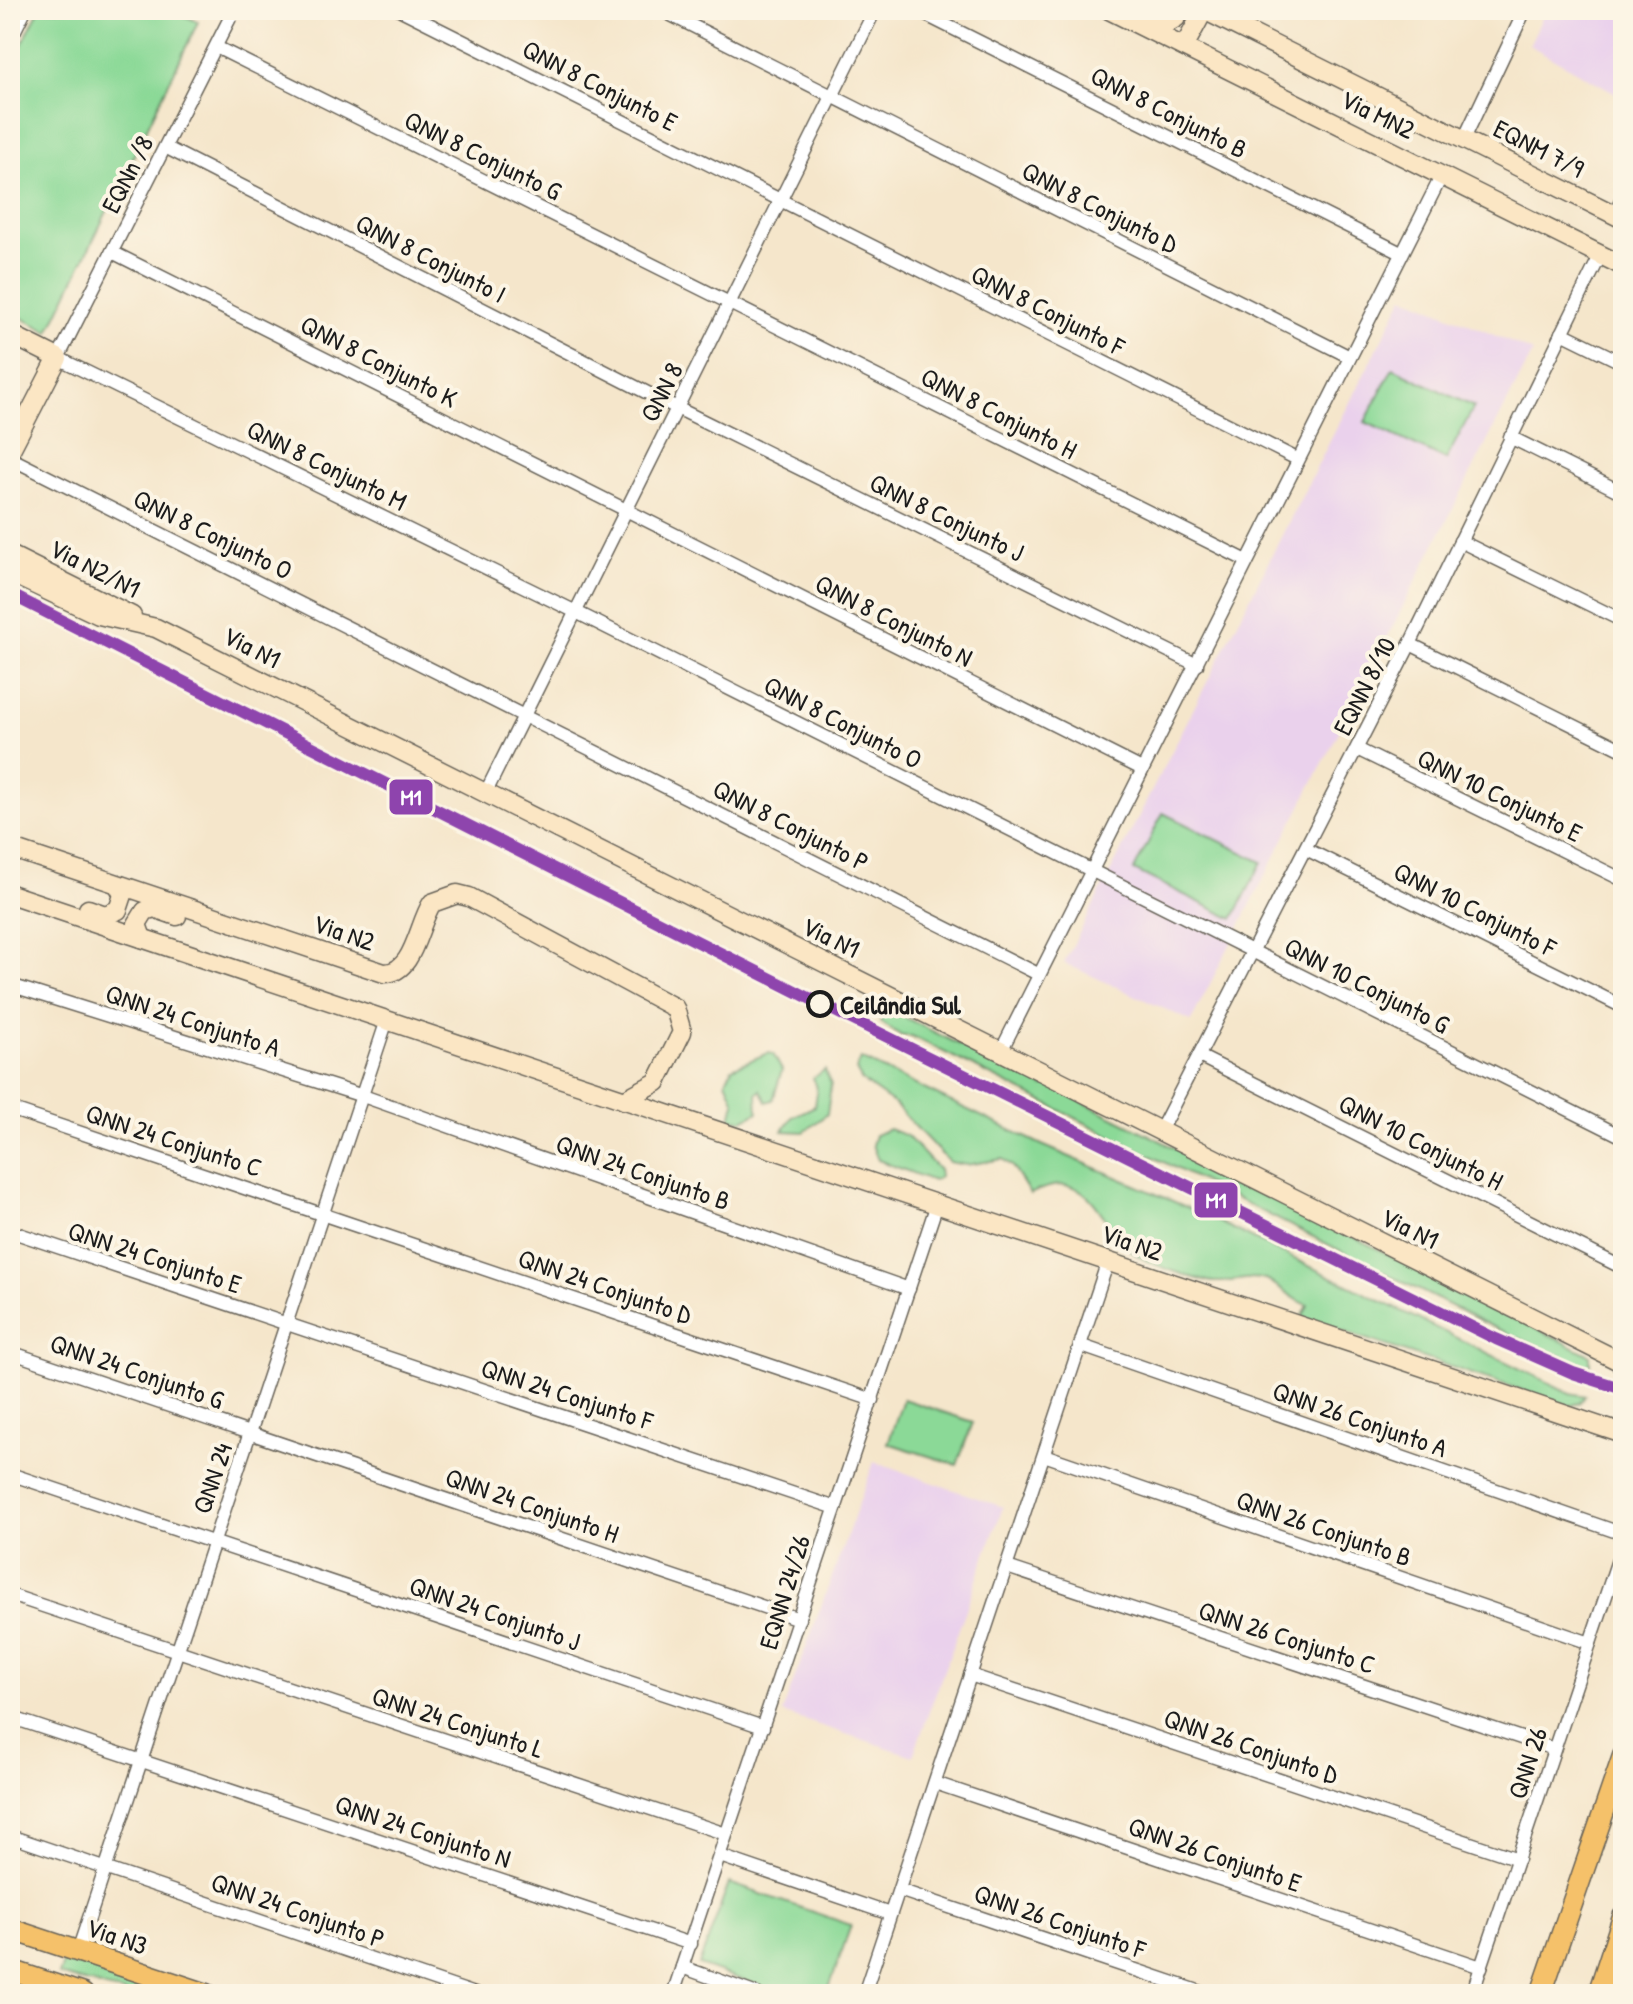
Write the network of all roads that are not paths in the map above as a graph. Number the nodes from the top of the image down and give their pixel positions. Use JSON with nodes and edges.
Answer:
{"nodes":[{"id":1,"x":25,"y":10,"type":"edge"},
{"id":2,"x":234,"y":10,"type":"edge"},
{"id":3,"x":401,"y":10,"type":"edge"},
{"id":4,"x":661,"y":10,"type":"edge"},
{"id":5,"x":875,"y":10,"type":"edge"},
{"id":6,"x":916,"y":10,"type":"edge"},
{"id":7,"x":1109,"y":10,"type":"edge"},
{"id":8,"x":1132,"y":10,"type":"edge"},
{"id":9,"x":1179,"y":10,"type":"edge"},
{"id":10,"x":1204,"y":10,"type":"edge"},
{"id":11,"x":1525,"y":10,"type":"edge"},
{"id":12,"x":10,"y":40,"type":"edge"},
{"id":13,"x":216,"y":47,"type":"junction"},
{"id":14,"x":1184,"y":47,"type":"junction"},
{"id":15,"x":832,"y":97,"type":"junction"},
{"id":16,"x":1464,"y":139,"type":"junction"},
{"id":17,"x":165,"y":147,"type":"junction"},
{"id":18,"x":1442,"y":175,"type":"junction"},
{"id":19,"x":1623,"y":196,"type":"edge"},
{"id":20,"x":780,"y":200,"type":"junction"},
{"id":21,"x":1618,"y":217,"type":"edge"},
{"id":22,"x":112,"y":252,"type":"junction"},
{"id":23,"x":1401,"y":253,"type":"junction"},
{"id":24,"x":1601,"y":254,"type":"junction"},
{"id":25,"x":1623,"y":266,"type":"edge"},
{"id":26,"x":731,"y":303,"type":"junction"},
{"id":27,"x":1562,"y":333,"type":"junction"},
{"id":28,"x":10,"y":334,"type":"edge"},
{"id":29,"x":1348,"y":356,"type":"junction"},
{"id":30,"x":58,"y":358,"type":"junction"},
{"id":31,"x":1623,"y":363,"type":"edge"},
{"id":32,"x":677,"y":408,"type":"junction"},
{"id":33,"x":1510,"y":437,"type":"junction"},
{"id":34,"x":10,"y":451,"type":"edge"},
{"id":35,"x":10,"y":458,"type":"edge"},
{"id":36,"x":1297,"y":459,"type":"junction"},
{"id":37,"x":1623,"y":493,"type":"edge"},
{"id":38,"x":627,"y":510,"type":"junction"},
{"id":39,"x":1460,"y":541,"type":"junction"},
{"id":40,"x":10,"y":555,"type":"edge"},
{"id":41,"x":1247,"y":561,"type":"junction"},
{"id":42,"x":10,"y":573,"type":"edge"},
{"id":43,"x":576,"y":612,"type":"junction"},
{"id":44,"x":1623,"y":621,"type":"edge"},
{"id":45,"x":156,"y":628,"type":"junction"},
{"id":46,"x":1410,"y":644,"type":"junction"},
{"id":47,"x":1197,"y":665,"type":"junction"},
{"id":48,"x":525,"y":714,"type":"junction"},
{"id":49,"x":1357,"y":749,"type":"junction"},
{"id":50,"x":1623,"y":750,"type":"edge"},
{"id":51,"x":1142,"y":769,"type":"junction"},
{"id":52,"x":485,"y":794,"type":"junction"},
{"id":53,"x":10,"y":848,"type":"edge"},
{"id":54,"x":1306,"y":849,"type":"junction"},
{"id":55,"x":1091,"y":872,"type":"junction"},
{"id":56,"x":1623,"y":880,"type":"edge"},
{"id":57,"x":10,"y":881,"type":"edge"},
{"id":58,"x":118,"y":885,"type":"junction"},
{"id":59,"x":10,"y":894,"type":"edge"},
{"id":60,"x":142,"y":938,"type":"junction"},
{"id":61,"x":318,"y":951,"type":"junction"},
{"id":62,"x":1254,"y":953,"type":"junction"},
{"id":63,"x":1038,"y":974,"type":"junction"},
{"id":64,"x":10,"y":985,"type":"edge"},
{"id":65,"x":1623,"y":1007,"type":"edge"},
{"id":66,"x":387,"y":1020,"type":"junction"},
{"id":67,"x":1001,"y":1051,"type":"junction"},
{"id":68,"x":1199,"y":1056,"type":"junction"},
{"id":69,"x":363,"y":1096,"type":"junction"},
{"id":70,"x":624,"y":1100,"type":"junction"},
{"id":71,"x":10,"y":1109,"type":"edge"},
{"id":72,"x":1159,"y":1133,"type":"junction"},
{"id":73,"x":1623,"y":1137,"type":"edge"},
{"id":74,"x":937,"y":1204,"type":"junction"},
{"id":75,"x":323,"y":1214,"type":"junction"},
{"id":76,"x":10,"y":1231,"type":"edge"},
{"id":77,"x":1108,"y":1261,"type":"junction"},
{"id":78,"x":1623,"y":1268,"type":"edge"},
{"id":79,"x":909,"y":1289,"type":"junction"},
{"id":80,"x":287,"y":1324,"type":"junction"},
{"id":81,"x":1082,"y":1346,"type":"junction"},
{"id":82,"x":10,"y":1352,"type":"edge"},
{"id":83,"x":1623,"y":1363,"type":"edge"},
{"id":84,"x":873,"y":1400,"type":"junction"},
{"id":85,"x":250,"y":1433,"type":"junction"},
{"id":86,"x":1623,"y":1434,"type":"edge"},
{"id":87,"x":1044,"y":1455,"type":"junction"},
{"id":88,"x":10,"y":1474,"type":"edge"},
{"id":89,"x":833,"y":1507,"type":"junction"},
{"id":90,"x":1623,"y":1534,"type":"edge"},
{"id":91,"x":213,"y":1542,"type":"junction"},
{"id":92,"x":1623,"y":1545,"type":"edge"},
{"id":93,"x":1007,"y":1567,"type":"junction"},
{"id":94,"x":10,"y":1595,"type":"edge"},
{"id":95,"x":799,"y":1619,"type":"junction"},
{"id":96,"x":1590,"y":1643,"type":"junction"},
{"id":97,"x":177,"y":1651,"type":"junction"},
{"id":98,"x":970,"y":1675,"type":"junction"},
{"id":99,"x":10,"y":1717,"type":"edge"},
{"id":100,"x":763,"y":1727,"type":"junction"},
{"id":101,"x":1554,"y":1749,"type":"junction"},
{"id":102,"x":1623,"y":1756,"type":"edge"},
{"id":103,"x":140,"y":1760,"type":"junction"},
{"id":104,"x":935,"y":1783,"type":"junction"},
{"id":105,"x":726,"y":1834,"type":"junction"},
{"id":106,"x":10,"y":1836,"type":"edge"},
{"id":107,"x":720,"y":1856,"type":"junction"},
{"id":108,"x":1518,"y":1859,"type":"junction"},
{"id":109,"x":107,"y":1868,"type":"junction"},
{"id":110,"x":899,"y":1890,"type":"junction"},
{"id":111,"x":890,"y":1914,"type":"junction"},
{"id":112,"x":1623,"y":1917,"type":"edge"},
{"id":113,"x":10,"y":1929,"type":"edge"},
{"id":114,"x":691,"y":1944,"type":"junction"},
{"id":115,"x":78,"y":1951,"type":"junction"},
{"id":116,"x":682,"y":1967,"type":"junction"},
{"id":117,"x":1481,"y":1967,"type":"junction"},
{"id":118,"x":10,"y":1970,"type":"edge"},
{"id":119,"x":71,"y":1992,"type":"edge"},
{"id":120,"x":207,"y":1994,"type":"edge"},
{"id":121,"x":475,"y":1994,"type":"edge"},
{"id":122,"x":673,"y":1994,"type":"edge"},
{"id":123,"x":757,"y":1994,"type":"edge"},
{"id":124,"x":864,"y":1994,"type":"edge"},
{"id":125,"x":1207,"y":1994,"type":"edge"},
{"id":126,"x":1472,"y":1994,"type":"edge"},
{"id":127,"x":1541,"y":1994,"type":"edge"},
{"id":128,"x":1598,"y":1994,"type":"edge"}],
"edges":[{"from":1,"to":12,"type":"street"},
{"from":2,"to":13,"type":"street","name":"EQNn /8"},
{"from":3,"to":20,"type":"street","name":"QNN 8 Conjunto E"},
{"from":4,"to":15,"type":"street","name":"QNN 8 Conjunto D"},
{"from":5,"to":15,"type":"street","name":"QNN 8"},
{"from":6,"to":23,"type":"street","name":"QNN 8 Conjunto B"},
{"from":7,"to":14,"type":"main road","name":"Via MN2"},
{"from":8,"to":9,"type":"main road"},
{"from":10,"to":14,"type":"main road"},
{"from":10,"to":16,"type":"main road"},
{"from":11,"to":16,"type":"street","name":"EQNM 7/9"},
{"from":13,"to":17,"type":"street","name":"EQNn /8"},
{"from":13,"to":26,"type":"street","name":"QNN 8 Conjunto G"},
{"from":14,"to":18,"type":"main road","name":"Via MN2"},
{"from":15,"to":20,"type":"street","name":"QNN 8"},
{"from":15,"to":29,"type":"street","name":"QNN 8 Conjunto D"},
{"from":16,"to":21,"type":"main road","name":"EQNM 7/9"},
{"from":17,"to":22,"type":"street","name":"EQNn /8"},
{"from":17,"to":32,"type":"street","name":"QNN 8 Conjunto I"},
{"from":18,"to":23,"type":"street"},
{"from":18,"to":24,"type":"main road","name":"Via MN2"},
{"from":19,"to":21,"type":"street","name":"EQNM 7/9"},
{"from":20,"to":26,"type":"street","name":"QNN 8"},
{"from":20,"to":36,"type":"street","name":"QNN 8 Conjunto F"},
{"from":22,"to":30,"type":"street","name":"EQNn /8"},
{"from":22,"to":38,"type":"street","name":"QNN 8 Conjunto K"},
{"from":23,"to":29,"type":"street"},
{"from":24,"to":25,"type":"main road","name":"Via MN2"},
{"from":24,"to":27,"type":"street","name":"EQNN 8/10"},
{"from":26,"to":32,"type":"street","name":"QNN 8"},
{"from":26,"to":41,"type":"street","name":"QNN 8 Conjunto H"},
{"from":27,"to":31,"type":"street"},
{"from":27,"to":33,"type":"street","name":"EQNN 8/10"},
{"from":28,"to":30,"type":"main road"},
{"from":29,"to":36,"type":"street"},
{"from":30,"to":34,"type":"main road"},
{"from":30,"to":43,"type":"street","name":"QNN 8 Conjunto M"},
{"from":32,"to":38,"type":"street","name":"QNN 8"},
{"from":32,"to":47,"type":"street","name":"QNN 8 Conjunto J"},
{"from":33,"to":37,"type":"street"},
{"from":33,"to":39,"type":"street","name":"EQNN 8/10"},
{"from":35,"to":48,"type":"street","name":"QNN 8 Conjunto O"},
{"from":36,"to":41,"type":"street"},
{"from":38,"to":43,"type":"street","name":"QNN 8"},
{"from":38,"to":51,"type":"street","name":"QNN 8 Conjunto N"},
{"from":39,"to":44,"type":"street"},
{"from":39,"to":46,"type":"street","name":"EQNN 8/10"},
{"from":40,"to":45,"type":"main road","name":"Via N2/N1"},
{"from":41,"to":47,"type":"street"},
{"from":42,"to":45,"type":"main road","name":"Via N1"},
{"from":43,"to":48,"type":"street","name":"QNN 8"},
{"from":43,"to":55,"type":"street","name":"QNN 8 Conjunto O"},
{"from":45,"to":52,"type":"main road","name":"Via N1"},
{"from":46,"to":49,"type":"street","name":"EQNN 8/10"},
{"from":46,"to":50,"type":"street"},
{"from":47,"to":51,"type":"street"},
{"from":48,"to":52,"type":"street","name":"QNN 8"},
{"from":48,"to":63,"type":"street","name":"QNN 8 Conjunto P"},
{"from":49,"to":54,"type":"street","name":"EQNN 8/10"},
{"from":49,"to":56,"type":"street","name":"QNN 10 Conjunto E"},
{"from":51,"to":55,"type":"street"},
{"from":52,"to":67,"type":"main road","name":"Via N1"},
{"from":53,"to":58,"type":"main road","name":"Via N2"},
{"from":54,"to":62,"type":"street","name":"EQNN 8/10"},
{"from":54,"to":65,"type":"street","name":"QNN 10 Conjunto F"},
{"from":55,"to":62,"type":"street","name":"QNN 10 Conjunto G"},
{"from":55,"to":63,"type":"street"},
{"from":57,"to":58,"type":"main road"},
{"from":58,"to":61,"type":"main road","name":"Via N2"},
{"from":59,"to":60,"type":"main road","name":"Via N2"},
{"from":60,"to":61,"type":"main road"},
{"from":60,"to":66,"type":"main road","name":"Via N2"},
{"from":61,"to":70,"type":"main road","name":"Via N2"},
{"from":62,"to":68,"type":"street","name":"EQNN 8/10"},
{"from":62,"to":73,"type":"street","name":"QNN 10 Conjunto G"},
{"from":63,"to":67,"type":"street"},
{"from":64,"to":69,"type":"street","name":"QNN 24 Conjunto A"},
{"from":66,"to":69,"type":"street","name":"QNN 24"},
{"from":66,"to":70,"type":"main road","name":"Via N2"},
{"from":67,"to":72,"type":"main road","name":"Via N1"},
{"from":68,"to":72,"type":"street","name":"EQNN 8/10"},
{"from":68,"to":78,"type":"street","name":"QNN 10 Conjunto H"},
{"from":69,"to":75,"type":"street","name":"QNN 24"},
{"from":69,"to":79,"type":"street","name":"QNN 24 Conjunto B"},
{"from":70,"to":74,"type":"main road","name":"Via N2"},
{"from":71,"to":75,"type":"street","name":"QNN 24 Conjunto C"},
{"from":72,"to":83,"type":"main road","name":"Via N1"},
{"from":74,"to":77,"type":"main road","name":"Via N2"},
{"from":74,"to":79,"type":"street","name":"EQNN 24/26"},
{"from":75,"to":80,"type":"street","name":"QNN 24"},
{"from":75,"to":84,"type":"street","name":"QNN 24 Conjunto D"},
{"from":76,"to":80,"type":"street","name":"QNN 24 Conjunto E"},
{"from":77,"to":81,"type":"street"},
{"from":77,"to":86,"type":"main road","name":"Via N2"},
{"from":79,"to":84,"type":"street","name":"EQNN 24/26"},
{"from":80,"to":85,"type":"street","name":"QNN 24"},
{"from":80,"to":89,"type":"street","name":"QNN 24 Conjunto F"},
{"from":81,"to":87,"type":"street"},
{"from":81,"to":90,"type":"street","name":"QNN 26 Conjunto A"},
{"from":82,"to":85,"type":"street","name":"QNN 24 Conjunto G"},
{"from":84,"to":89,"type":"street","name":"EQNN 24/26"},
{"from":85,"to":91,"type":"street","name":"QNN 24"},
{"from":85,"to":95,"type":"street","name":"QNN 24 Conjunto H"},
{"from":87,"to":93,"type":"street"},
{"from":87,"to":96,"type":"street","name":"QNN 26 Conjunto B"},
{"from":88,"to":91,"type":"street","name":"QNN 24 Conjunto J"},
{"from":89,"to":95,"type":"street","name":"EQNN 24/26"},
{"from":91,"to":97,"type":"street","name":"QNN 24"},
{"from":91,"to":100,"type":"street","name":"QNN 24 Conjunto J"},
{"from":92,"to":96,"type":"street","name":"QNN 26"},
{"from":93,"to":98,"type":"street"},
{"from":93,"to":101,"type":"street","name":"QNN 26 Conjunto C"},
{"from":94,"to":97,"type":"street","name":"QNN 24 Conjunto L"},
{"from":95,"to":100,"type":"street","name":"EQNN 24/26"},
{"from":96,"to":101,"type":"street","name":"QNN 26"},
{"from":97,"to":103,"type":"street","name":"QNN 24"},
{"from":97,"to":105,"type":"street","name":"QNN 24 Conjunto L"},
{"from":98,"to":104,"type":"street"},
{"from":98,"to":108,"type":"street","name":"QNN 26 Conjunto D"},
{"from":99,"to":103,"type":"street","name":"QNN 24 Conjunto N"},
{"from":100,"to":105,"type":"street","name":"EQNN 24/26"},
{"from":101,"to":108,"type":"street","name":"QNN 26"},
{"from":102,"to":127,"type":"main road"},
{"from":103,"to":109,"type":"street","name":"QNN 24"},
{"from":103,"to":114,"type":"street","name":"QNN 24 Conjunto N"},
{"from":104,"to":110,"type":"street"},
{"from":104,"to":117,"type":"street","name":"QNN 26 Conjunto E"},
{"from":105,"to":107,"type":"street","name":"EQNN 24/26"},
{"from":106,"to":109,"type":"street","name":"QNN 24 Conjunto P"},
{"from":107,"to":111,"type":"street"},
{"from":107,"to":114,"type":"street","name":"EQNN 24/26"},
{"from":108,"to":117,"type":"street","name":"QNN 26"},
{"from":109,"to":115,"type":"street","name":"QNN 24"},
{"from":109,"to":121,"type":"street","name":"QNN 24 Conjunto P"},
{"from":110,"to":111,"type":"street"},
{"from":110,"to":125,"type":"street","name":"QNN 26 Conjunto F"},
{"from":111,"to":124,"type":"street"},
{"from":112,"to":128,"type":"main road"},
{"from":113,"to":115,"type":"main road","name":"Via N3"},
{"from":114,"to":116,"type":"street","name":"EQNN 24/26"},
{"from":115,"to":120,"type":"main road","name":"Via N3"},
{"from":116,"to":122,"type":"street","name":"EQNN 24/26"},
{"from":116,"to":123,"type":"street"},
{"from":117,"to":126,"type":"street","name":"QNN 26"},
{"from":118,"to":119,"type":"main road"}]}
